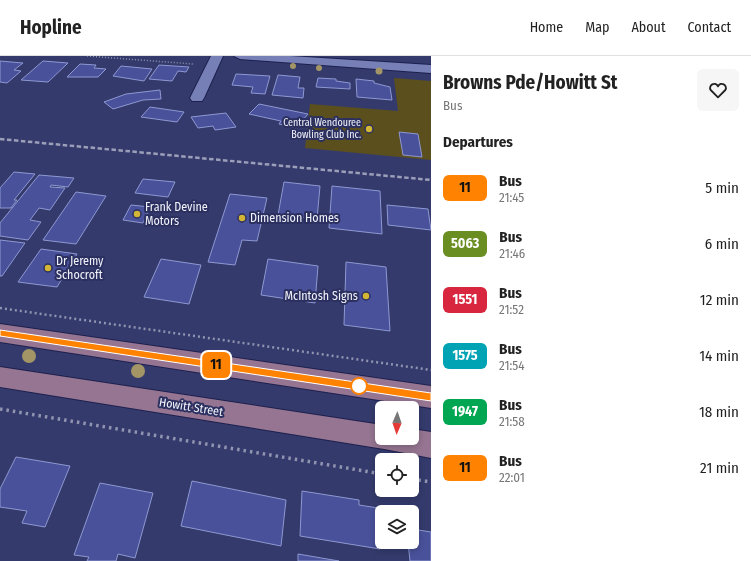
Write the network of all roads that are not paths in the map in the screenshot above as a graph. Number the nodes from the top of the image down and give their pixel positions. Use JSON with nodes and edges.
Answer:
{"nodes":[{"id":1,"x":217,"y":56,"type":"edge"},
{"id":2,"x":240,"y":56,"type":"edge"},
{"id":3,"x":431,"y":69,"type":"edge"},
{"id":4,"x":197,"y":98,"type":"dead end"},
{"id":5,"x":0,"y":333,"type":"edge"},
{"id":6,"x":0,"y":377,"type":"edge"},
{"id":7,"x":431,"y":397,"type":"edge"},
{"id":8,"x":375,"y":436,"type":"edge"},
{"id":9,"x":419,"y":442,"type":"edge"},
{"id":10,"x":431,"y":444,"type":"edge"}],
"edges":[{"from":1,"to":4,"type":"street"},
{"from":2,"to":3,"type":"street"},
{"from":5,"to":7,"type":"main road"},
{"from":6,"to":8,"type":"main road","name":"Howitt Street"},
{"from":9,"to":10,"type":"main road"}]}
